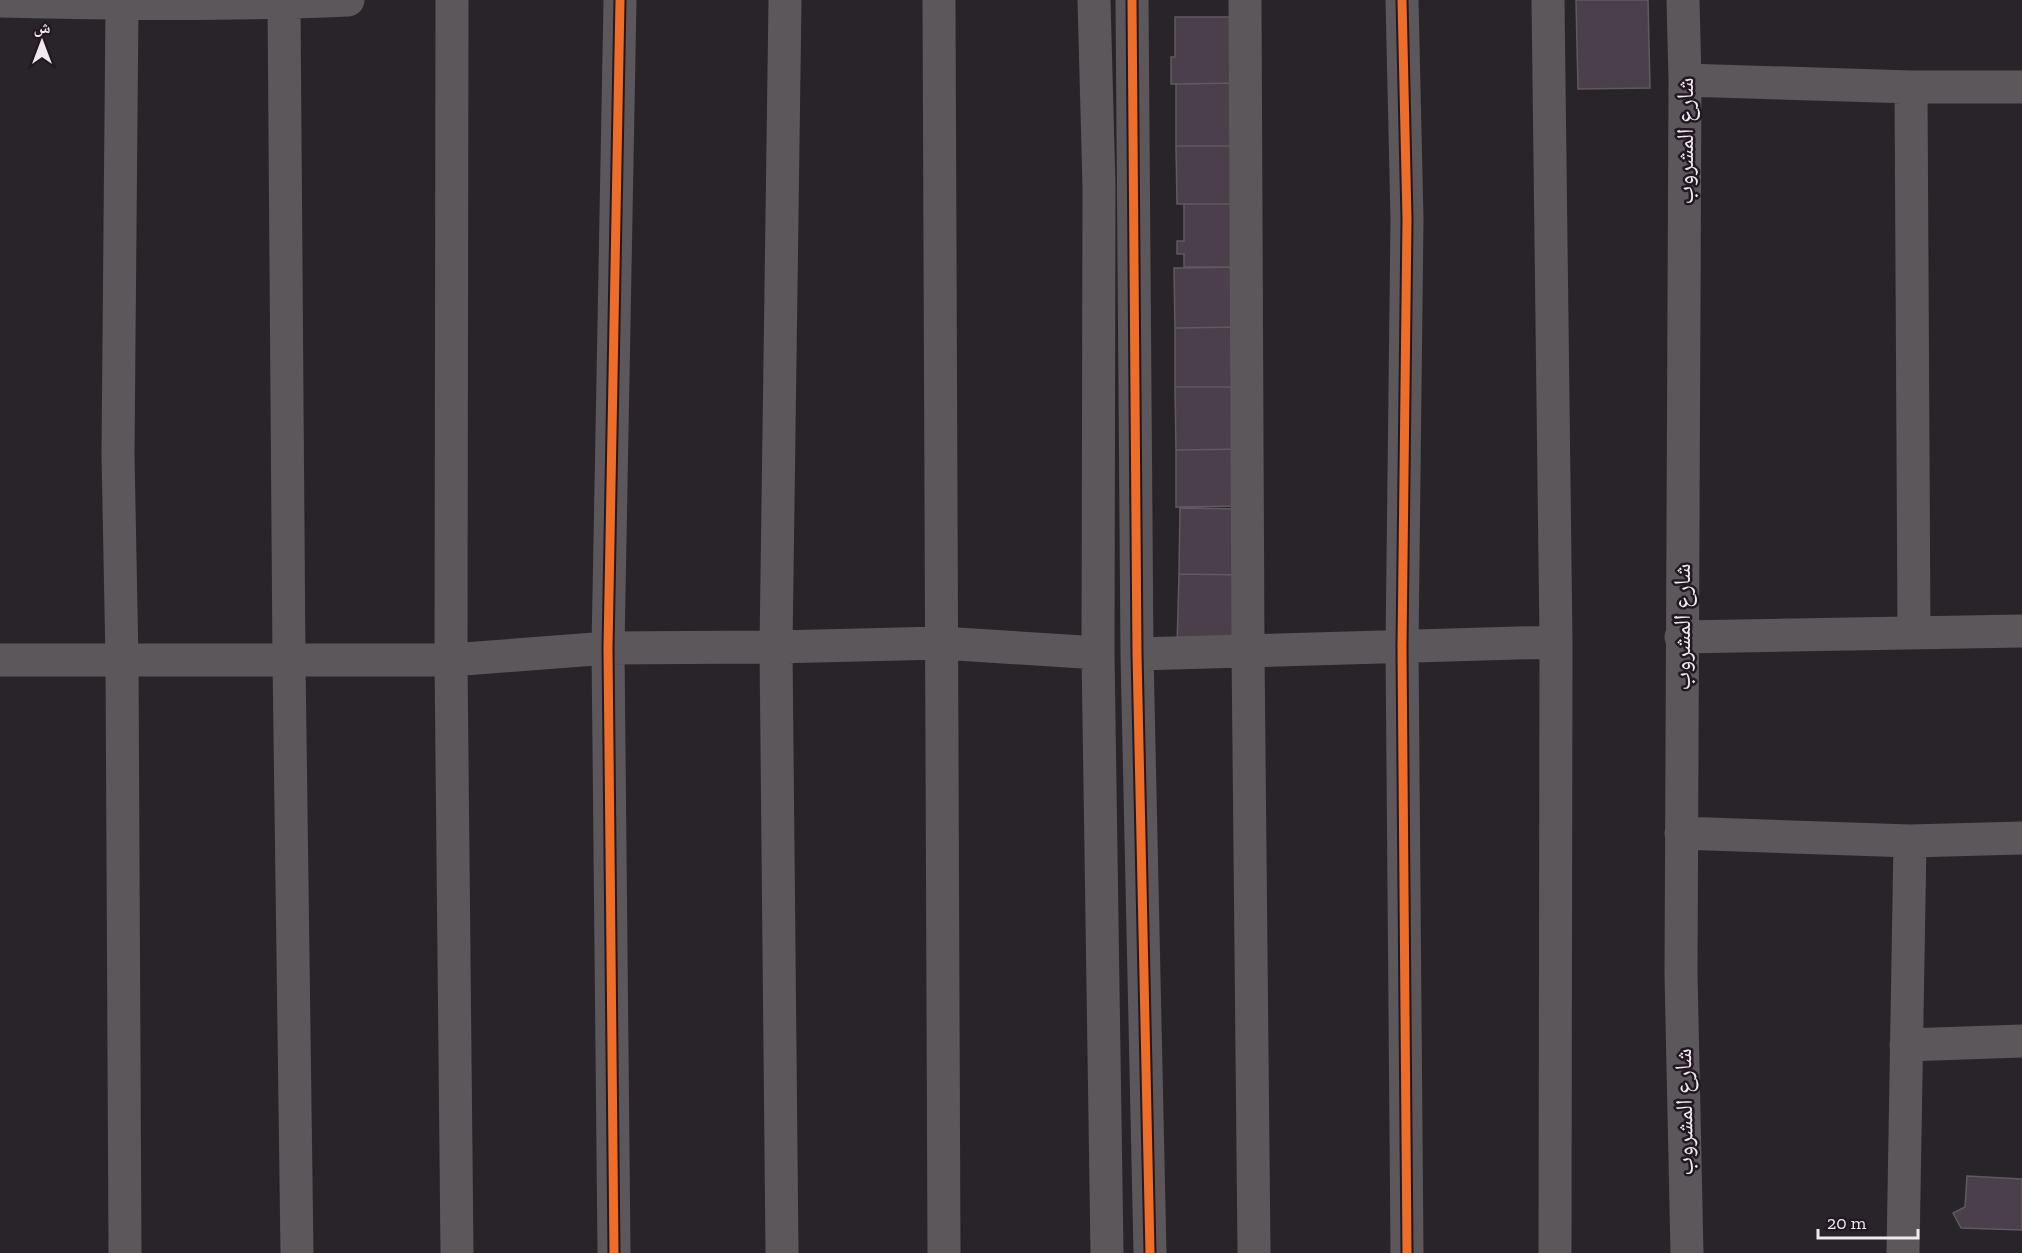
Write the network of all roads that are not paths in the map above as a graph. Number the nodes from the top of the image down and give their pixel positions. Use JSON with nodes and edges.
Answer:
{"nodes":[{"id":1,"x":348,"y":0,"type":"edge"},
{"id":2,"x":452,"y":0,"type":"edge"},
{"id":3,"x":620,"y":0,"type":"edge"},
{"id":4,"x":785,"y":0,"type":"edge"},
{"id":5,"x":939,"y":0,"type":"edge"},
{"id":6,"x":1094,"y":0,"type":"edge"},
{"id":7,"x":1132,"y":0,"type":"edge"},
{"id":8,"x":1245,"y":0,"type":"edge"},
{"id":9,"x":1402,"y":0,"type":"edge"},
{"id":10,"x":1548,"y":0,"type":"edge"},
{"id":11,"x":1683,"y":0,"type":"edge"},
{"id":12,"x":0,"y":1,"type":"edge"},
{"id":13,"x":284,"y":3,"type":"junction"},
{"id":14,"x":122,"y":4,"type":"junction"},
{"id":15,"x":1685,"y":80,"type":"junction"},
{"id":16,"x":1911,"y":87,"type":"junction"},
{"id":17,"x":2022,"y":87,"type":"edge"},
{"id":18,"x":2022,"y":631,"type":"edge"},
{"id":19,"x":1914,"y":632,"type":"junction"},
{"id":20,"x":1682,"y":637,"type":"junction"},
{"id":21,"x":1556,"y":642,"type":"junction"},
{"id":22,"x":941,"y":643,"type":"junction"},
{"id":23,"x":1402,"y":646,"type":"junction"},
{"id":24,"x":776,"y":647,"type":"junction"},
{"id":25,"x":608,"y":648,"type":"junction"},
{"id":26,"x":1248,"y":651,"type":"junction"},
{"id":27,"x":1098,"y":653,"type":"junction"},
{"id":28,"x":1137,"y":654,"type":"junction"},
{"id":29,"x":0,"y":660,"type":"edge"},
{"id":30,"x":451,"y":660,"type":"junction"},
{"id":31,"x":122,"y":661,"type":"junction"},
{"id":32,"x":289,"y":661,"type":"junction"},
{"id":33,"x":1682,"y":833,"type":"junction"},
{"id":34,"x":2022,"y":838,"type":"edge"},
{"id":35,"x":1910,"y":841,"type":"junction"},
{"id":36,"x":2022,"y":1041,"type":"edge"},
{"id":37,"x":1906,"y":1045,"type":"junction"},
{"id":38,"x":125,"y":1253,"type":"edge"},
{"id":39,"x":297,"y":1253,"type":"edge"},
{"id":40,"x":457,"y":1253,"type":"edge"},
{"id":41,"x":614,"y":1253,"type":"edge"},
{"id":42,"x":782,"y":1253,"type":"edge"},
{"id":43,"x":944,"y":1253,"type":"edge"},
{"id":44,"x":1107,"y":1253,"type":"edge"},
{"id":45,"x":1150,"y":1253,"type":"edge"},
{"id":46,"x":1254,"y":1253,"type":"edge"},
{"id":47,"x":1407,"y":1253,"type":"edge"},
{"id":48,"x":1555,"y":1253,"type":"edge"},
{"id":49,"x":1687,"y":1253,"type":"edge"},
{"id":50,"x":1903,"y":1253,"type":"edge"}],
"edges":[{"from":1,"to":13,"type":"street"},
{"from":2,"to":30,"type":"street"},
{"from":3,"to":25,"type":"street"},
{"from":4,"to":24,"type":"street"},
{"from":5,"to":22,"type":"street"},
{"from":6,"to":27,"type":"street"},
{"from":7,"to":28,"type":"street"},
{"from":8,"to":26,"type":"street"},
{"from":9,"to":23,"type":"street"},
{"from":10,"to":21,"type":"street"},
{"from":11,"to":15,"type":"street","name":"شارع المشروب"},
{"from":12,"to":14,"type":"street"},
{"from":13,"to":14,"type":"street"},
{"from":13,"to":32,"type":"street"},
{"from":14,"to":31,"type":"street"},
{"from":15,"to":16,"type":"street"},
{"from":15,"to":20,"type":"street","name":"شارع المشروب"},
{"from":16,"to":17,"type":"street"},
{"from":16,"to":19,"type":"street"},
{"from":18,"to":19,"type":"street"},
{"from":19,"to":20,"type":"street"},
{"from":20,"to":33,"type":"street","name":"شارع المشروب"},
{"from":21,"to":23,"type":"street"},
{"from":21,"to":48,"type":"street"},
{"from":22,"to":24,"type":"street"},
{"from":22,"to":27,"type":"street"},
{"from":22,"to":43,"type":"street"},
{"from":23,"to":26,"type":"street"},
{"from":23,"to":47,"type":"street"},
{"from":24,"to":25,"type":"street"},
{"from":24,"to":42,"type":"street"},
{"from":25,"to":30,"type":"street"},
{"from":25,"to":41,"type":"street"},
{"from":26,"to":28,"type":"street"},
{"from":26,"to":46,"type":"street"},
{"from":27,"to":44,"type":"street"},
{"from":28,"to":45,"type":"street"},
{"from":29,"to":31,"type":"street"},
{"from":30,"to":32,"type":"street"},
{"from":30,"to":40,"type":"street"},
{"from":31,"to":32,"type":"street"},
{"from":31,"to":38,"type":"street"},
{"from":32,"to":39,"type":"street"},
{"from":33,"to":35,"type":"street"},
{"from":33,"to":49,"type":"street","name":"شارع المشروب"},
{"from":34,"to":35,"type":"street"},
{"from":35,"to":37,"type":"street"},
{"from":36,"to":37,"type":"street"},
{"from":37,"to":50,"type":"street"}]}
